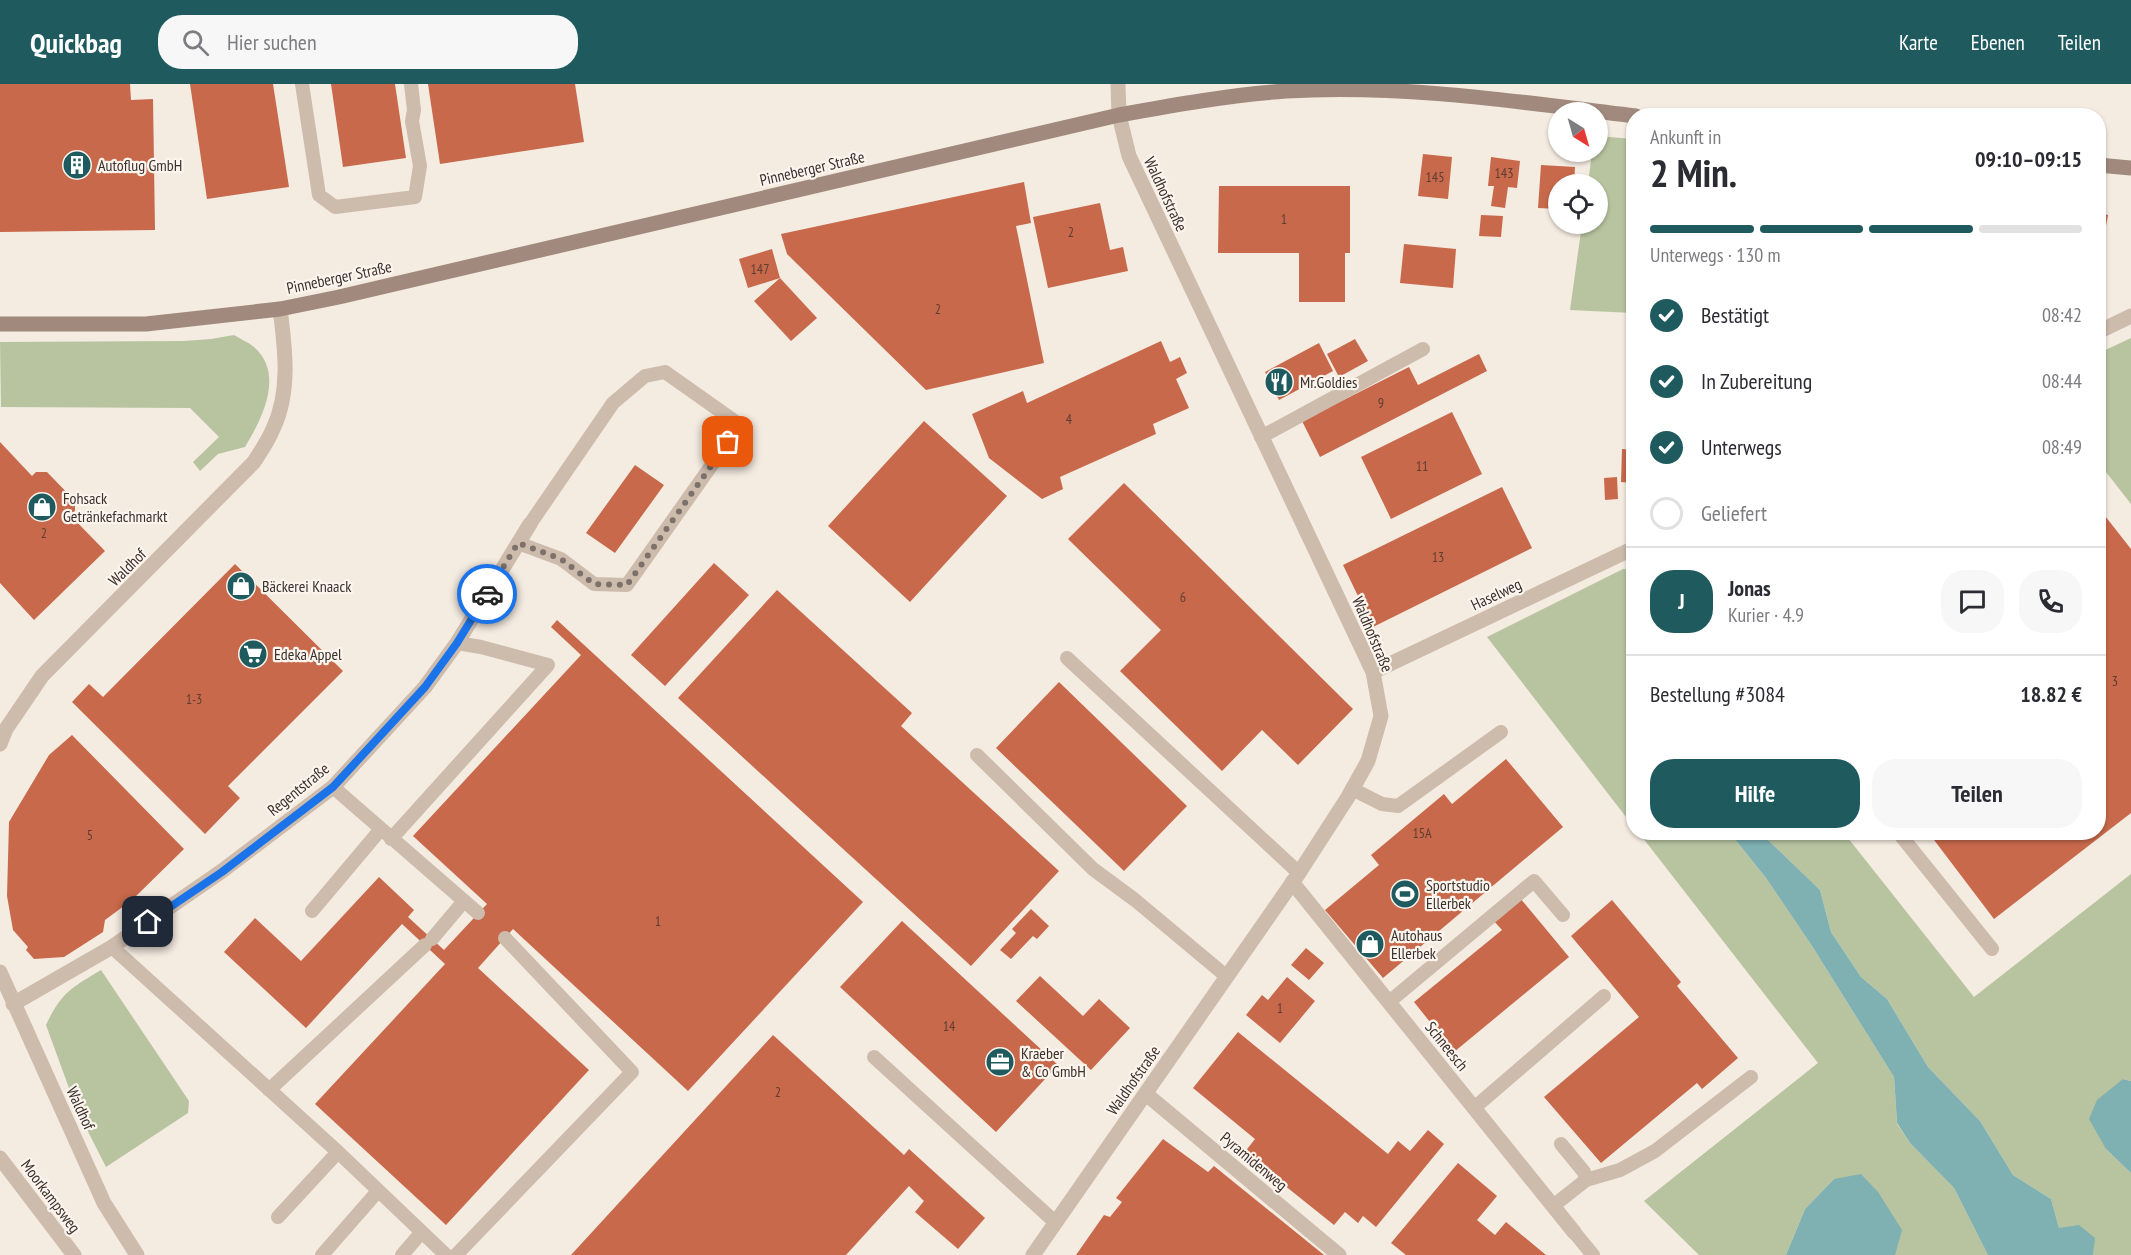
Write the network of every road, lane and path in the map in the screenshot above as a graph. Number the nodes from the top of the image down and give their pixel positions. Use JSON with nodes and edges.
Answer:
{"nodes":[{"id":1,"x":302,"y":84,"type":"edge"},
{"id":2,"x":411,"y":84,"type":"edge"},
{"id":3,"x":1118,"y":84,"type":"edge"},
{"id":4,"x":1119,"y":115,"type":"junction"},
{"id":5,"x":1626,"y":115,"type":"edge"},
{"id":6,"x":2106,"y":166,"type":"edge"},
{"id":7,"x":2131,"y":168,"type":"edge"},
{"id":8,"x":280,"y":309,"type":"junction"},
{"id":9,"x":2131,"y":316,"type":"edge"},
{"id":10,"x":0,"y":324,"type":"edge"},
{"id":11,"x":2106,"y":328,"type":"edge"},
{"id":12,"x":1423,"y":349,"type":"dead end"},
{"id":13,"x":1261,"y":437,"type":"junction"},
{"id":14,"x":530,"y":524,"type":"joint"},
{"id":15,"x":518,"y":543,"type":"junction"},
{"id":16,"x":1626,"y":552,"type":"edge"},
{"id":17,"x":457,"y":643,"type":"junction"},
{"id":18,"x":1068,"y":658,"type":"dead end"},
{"id":19,"x":1373,"y":672,"type":"junction"},
{"id":20,"x":1501,"y":732,"type":"dead end"},
{"id":21,"x":0,"y":744,"type":"edge"},
{"id":22,"x":977,"y":755,"type":"dead end"},
{"id":23,"x":333,"y":787,"type":"junction"},
{"id":24,"x":1352,"y":789,"type":"junction"},
{"id":25,"x":386,"y":834,"type":"junction"},
{"id":26,"x":1904,"y":840,"type":"edge"},
{"id":27,"x":1296,"y":877,"type":"junction"},
{"id":28,"x":464,"y":901,"type":"junction"},
{"id":29,"x":312,"y":911,"type":"dead end"},
{"id":30,"x":478,"y":913,"type":"dead end"},
{"id":31,"x":1563,"y":915,"type":"dead end"},
{"id":32,"x":505,"y":938,"type":"dead end"},
{"id":33,"x":112,"y":947,"type":"junction"},
{"id":34,"x":1992,"y":949,"type":"dead end"},
{"id":35,"x":0,"y":972,"type":"edge"},
{"id":36,"x":1226,"y":976,"type":"junction"},
{"id":37,"x":1604,"y":996,"type":"dead end"},
{"id":38,"x":1389,"y":1002,"type":"junction"},
{"id":39,"x":13,"y":1004,"type":"junction"},
{"id":40,"x":874,"y":1057,"type":"dead end"},
{"id":41,"x":1751,"y":1077,"type":"dead end"},
{"id":42,"x":269,"y":1090,"type":"junction"},
{"id":43,"x":1146,"y":1094,"type":"junction"},
{"id":44,"x":1474,"y":1108,"type":"junction"},
{"id":45,"x":1561,"y":1144,"type":"dead end"},
{"id":46,"x":338,"y":1152,"type":"junction"},
{"id":47,"x":0,"y":1158,"type":"edge"},
{"id":48,"x":1586,"y":1180,"type":"junction"},
{"id":49,"x":378,"y":1191,"type":"junction"},
{"id":50,"x":1553,"y":1206,"type":"junction"},
{"id":51,"x":278,"y":1217,"type":"dead end"},
{"id":52,"x":1055,"y":1222,"type":"junction"},
{"id":53,"x":1574,"y":1232,"type":"joint"},
{"id":54,"x":421,"y":1233,"type":"junction"},
{"id":55,"x":74,"y":1255,"type":"edge"},
{"id":56,"x":137,"y":1255,"type":"edge"},
{"id":57,"x":322,"y":1255,"type":"edge"},
{"id":58,"x":402,"y":1255,"type":"edge"},
{"id":59,"x":446,"y":1255,"type":"edge"},
{"id":60,"x":456,"y":1255,"type":"edge"},
{"id":61,"x":1033,"y":1255,"type":"edge"},
{"id":62,"x":1339,"y":1255,"type":"edge"},
{"id":63,"x":1593,"y":1255,"type":"edge"}],
"edges":[{"from":1,"to":2,"type":"lane"},
{"from":3,"to":4,"type":"street","name":"Waldhofstraße"},
{"from":4,"to":5,"type":"main road","name":"Pinneberger Straße"},
{"from":4,"to":8,"type":"main road","name":"Pinneberger Straße"},
{"from":4,"to":13,"type":"street","name":"Waldhofstraße"},
{"from":6,"to":7,"type":"main road"},
{"from":8,"to":10,"type":"main road","name":"Pinneberger Straße"},
{"from":8,"to":21,"type":"street","name":"Waldhof"},
{"from":9,"to":11,"type":"street"},
{"from":12,"to":13,"type":"lane"},
{"from":13,"to":19,"type":"street","name":"Waldhofstraße"},
{"from":14,"to":15,"type":"street","name":"Regentstraße"},
{"from":14,"to":15,"type":"lane"},
{"from":15,"to":17,"type":"street","name":"Regentstraße"},
{"from":16,"to":19,"type":"street","name":"Haselweg"},
{"from":17,"to":23,"type":"street","name":"Regentstraße"},
{"from":17,"to":25,"type":"lane"},
{"from":18,"to":27,"type":"lane"},
{"from":19,"to":24,"type":"street","name":"Waldhofstraße"},
{"from":20,"to":24,"type":"lane"},
{"from":22,"to":36,"type":"lane"},
{"from":23,"to":25,"type":"lane"},
{"from":23,"to":33,"type":"street","name":"Regentstraße"},
{"from":24,"to":27,"type":"street","name":"Waldhofstraße"},
{"from":25,"to":28,"type":"lane"},
{"from":25,"to":29,"type":"lane"},
{"from":26,"to":34,"type":"lane"},
{"from":27,"to":36,"type":"street","name":"Waldhofstraße"},
{"from":27,"to":38,"type":"street","name":"Schneesch"},
{"from":28,"to":30,"type":"lane"},
{"from":28,"to":42,"type":"lane"},
{"from":31,"to":38,"type":"lane"},
{"from":32,"to":60,"type":"lane"},
{"from":33,"to":39,"type":"street","name":"Regentstraße"},
{"from":33,"to":42,"type":"lane"},
{"from":35,"to":39,"type":"street","name":"Waldhof"},
{"from":36,"to":43,"type":"street","name":"Waldhofstraße"},
{"from":37,"to":44,"type":"lane"},
{"from":38,"to":44,"type":"street","name":"Schneesch"},
{"from":39,"to":56,"type":"street","name":"Waldhof"},
{"from":40,"to":52,"type":"lane"},
{"from":41,"to":48,"type":"lane"},
{"from":42,"to":46,"type":"lane"},
{"from":43,"to":52,"type":"street","name":"Waldhofstraße"},
{"from":43,"to":62,"type":"street","name":"Pyramidenweg"},
{"from":44,"to":50,"type":"street","name":"Schneesch"},
{"from":45,"to":48,"type":"lane"},
{"from":46,"to":49,"type":"lane"},
{"from":46,"to":51,"type":"lane"},
{"from":47,"to":55,"type":"street","name":"Moorkampsweg"},
{"from":48,"to":50,"type":"lane"},
{"from":49,"to":54,"type":"lane"},
{"from":49,"to":57,"type":"lane"},
{"from":50,"to":53,"type":"street","name":"Schneesch"},
{"from":52,"to":61,"type":"street","name":"Waldhofstraße"},
{"from":53,"to":63,"type":"lane"},
{"from":54,"to":58,"type":"lane"},
{"from":54,"to":59,"type":"lane"}]}
